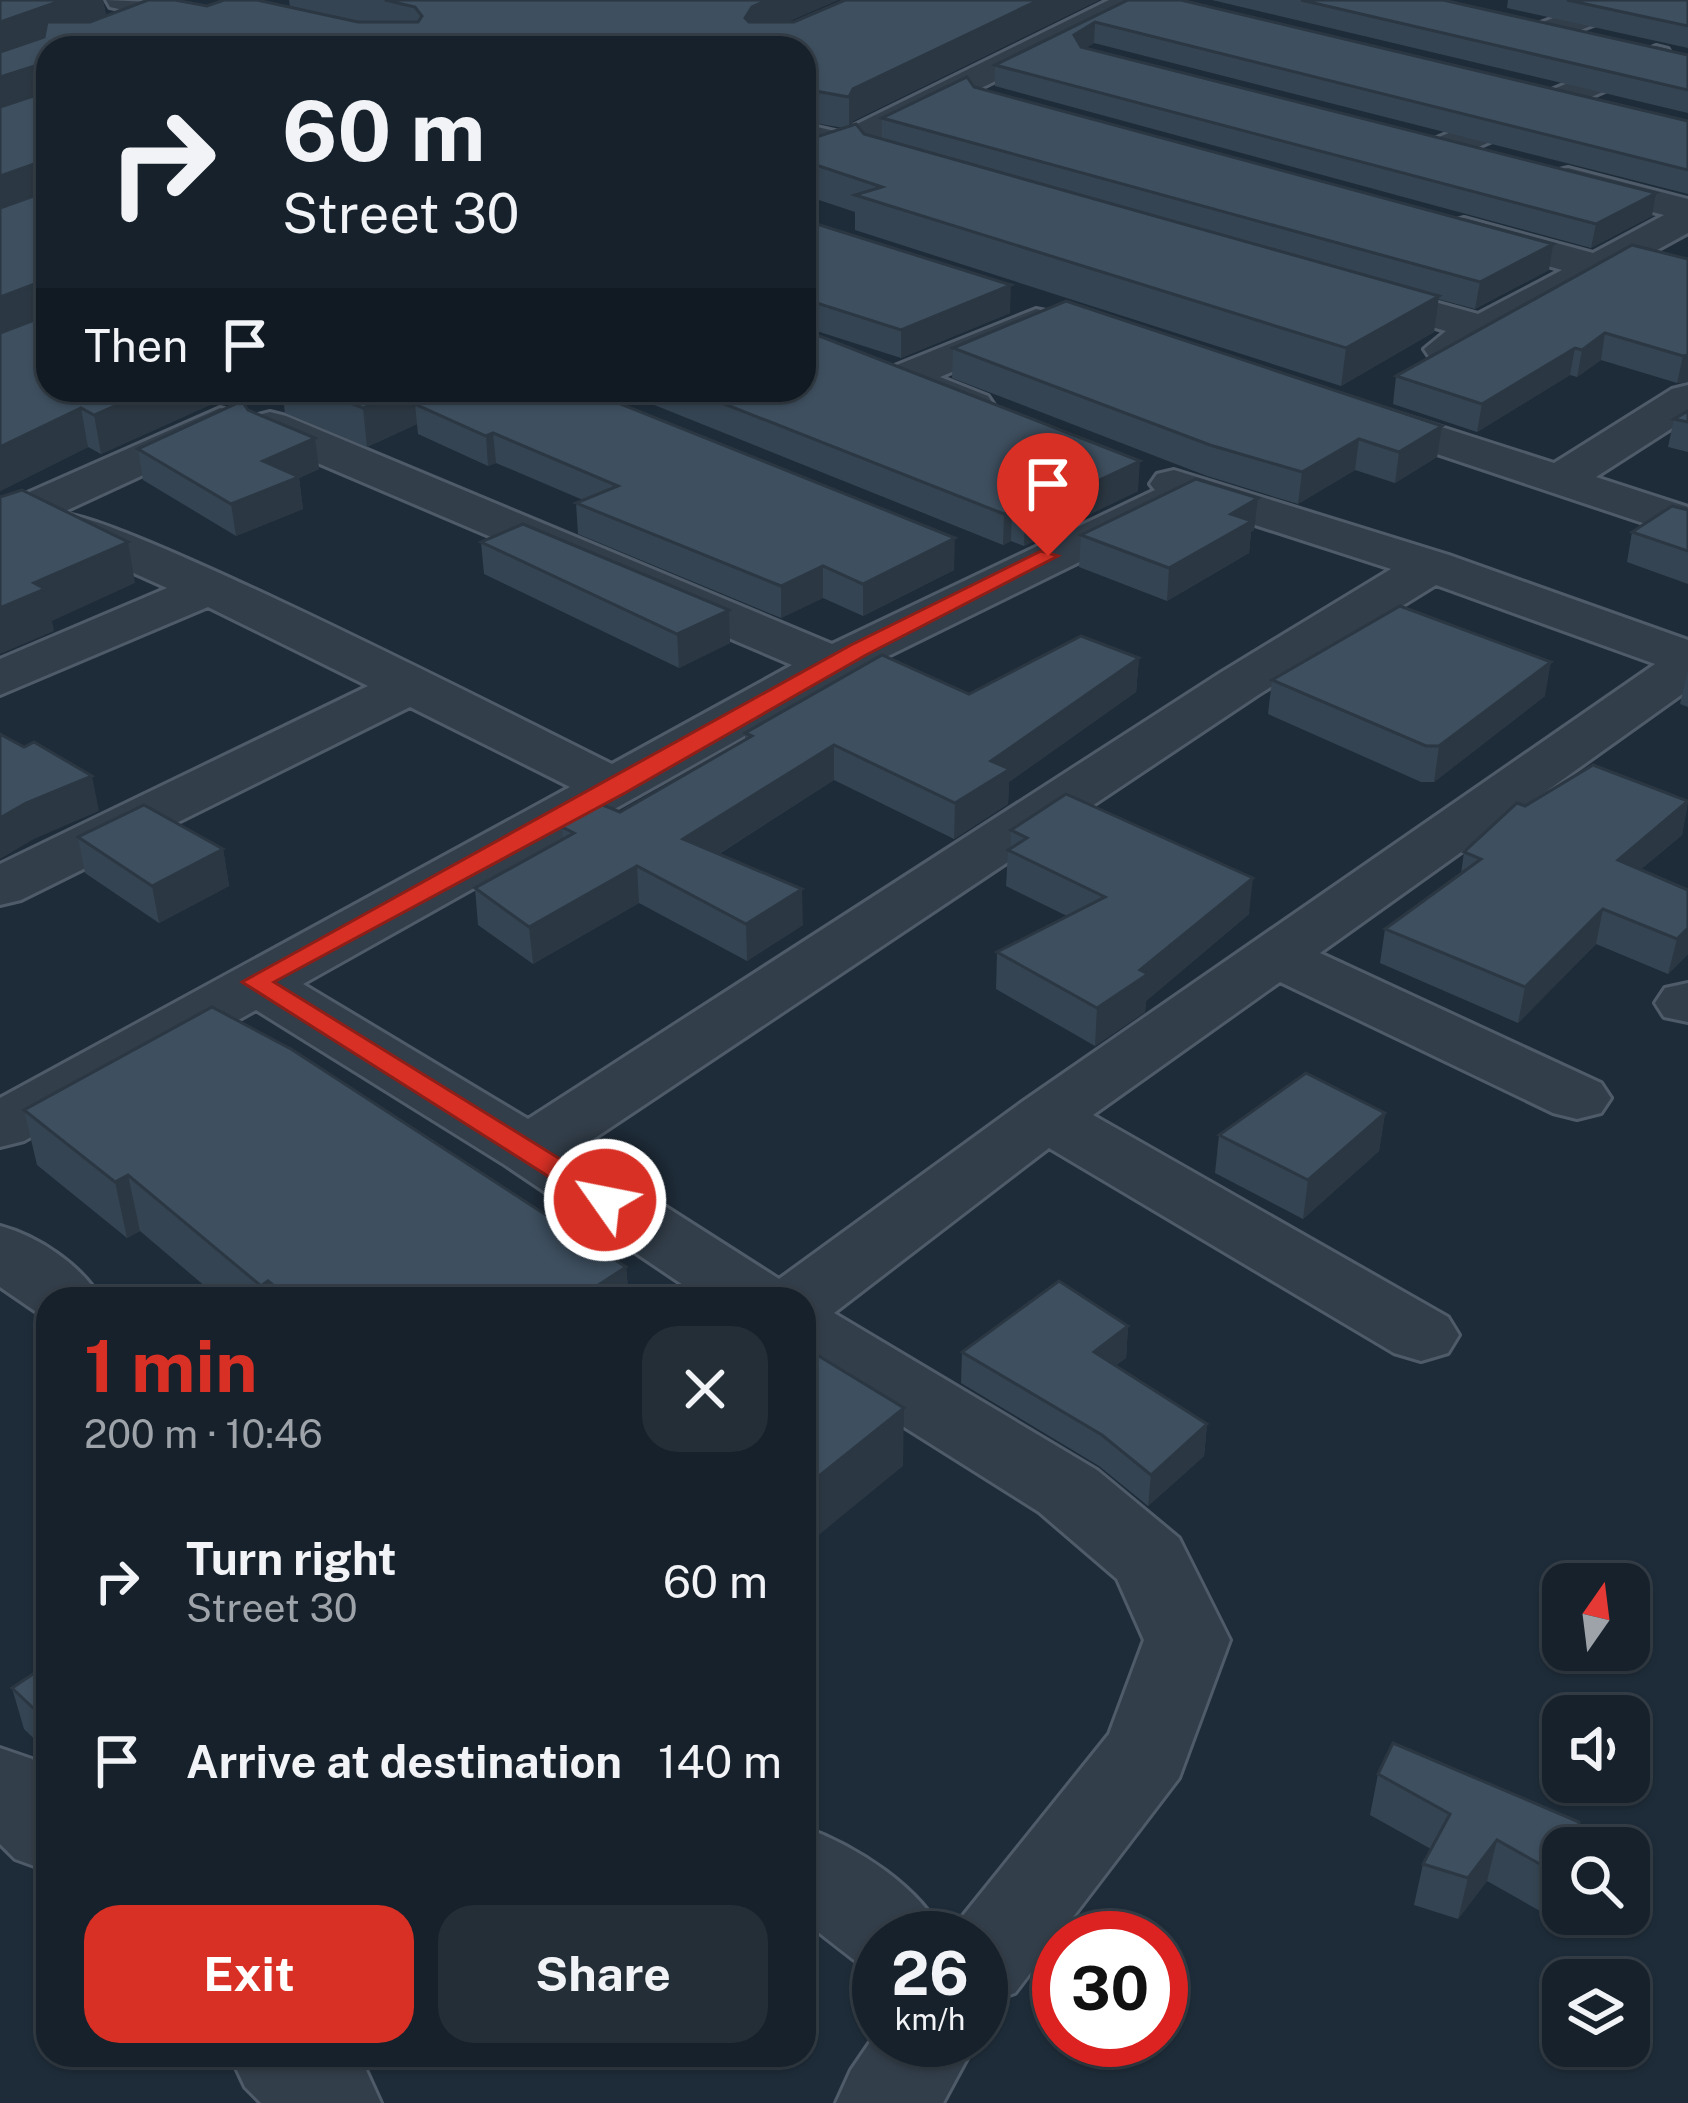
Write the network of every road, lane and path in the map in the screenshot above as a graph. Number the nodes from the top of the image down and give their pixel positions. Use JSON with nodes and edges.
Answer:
{"nodes":[{"id":1,"x":1133,"y":0,"type":"edge"},
{"id":2,"x":1629,"y":0,"type":"edge"},
{"id":3,"x":1672,"y":60,"type":"edge"},
{"id":4,"x":1514,"y":86,"type":"edge"},
{"id":5,"x":1560,"y":98,"type":"junction"},
{"id":6,"x":1624,"y":113,"type":"edge"},
{"id":7,"x":1401,"y":136,"type":"edge"},
{"id":8,"x":816,"y":138,"type":"edge"},
{"id":9,"x":1444,"y":148,"type":"junction"},
{"id":10,"x":881,"y":150,"type":"edge"},
{"id":11,"x":816,"y":156,"type":"edge"},
{"id":12,"x":1688,"y":214,"type":"edge"},
{"id":13,"x":1436,"y":223,"type":"edge"},
{"id":14,"x":1594,"y":266,"type":"junction"},
{"id":15,"x":1302,"y":277,"type":"edge"},
{"id":16,"x":998,"y":290,"type":"edge"},
{"id":17,"x":1480,"y":328,"type":"junction"},
{"id":18,"x":1688,"y":398,"type":"edge"},
{"id":19,"x":279,"y":408,"type":"edge"},
{"id":20,"x":1012,"y":421,"type":"edge"},
{"id":21,"x":1123,"y":464,"type":"edge"},
{"id":22,"x":1560,"y":480,"type":"junction"},
{"id":23,"x":1189,"y":490,"type":"junction"},
{"id":24,"x":0,"y":523,"type":"edge"},
{"id":25,"x":1688,"y":523,"type":"edge"},
{"id":26,"x":68,"y":526,"type":"edge"},
{"id":27,"x":956,"y":548,"type":"edge"},
{"id":28,"x":1431,"y":566,"type":"junction"},
{"id":29,"x":1013,"y":572,"type":"junction"},
{"id":30,"x":208,"y":589,"type":"junction"},
{"id":31,"x":1688,"y":661,"type":"edge"},
{"id":32,"x":835,"y":664,"type":"junction"},
{"id":33,"x":0,"y":679,"type":"edge"},
{"id":34,"x":411,"y":686,"type":"junction"},
{"id":35,"x":617,"y":788,"type":"junction"},
{"id":36,"x":0,"y":887,"type":"edge"},
{"id":37,"x":1275,"y":956,"type":"junction"},
{"id":38,"x":255,"y":982,"type":"junction"},
{"id":39,"x":1577,"y":1098,"type":"dead end"},
{"id":40,"x":1046,"y":1117,"type":"junction"},
{"id":41,"x":0,"y":1126,"type":"edge"},
{"id":42,"x":529,"y":1150,"type":"junction"},
{"id":43,"x":0,"y":1250,"type":"edge"},
{"id":44,"x":48,"y":1287,"type":"edge"},
{"id":45,"x":739,"y":1287,"type":"edge"},
{"id":46,"x":816,"y":1289,"type":"edge"},
{"id":47,"x":1420,"y":1335,"type":"dead end"},
{"id":48,"x":816,"y":1336,"type":"edge"},
{"id":49,"x":0,"y":1785,"type":"edge"},
{"id":50,"x":36,"y":1820,"type":"edge"},
{"id":51,"x":816,"y":1876,"type":"edge"},
{"id":52,"x":862,"y":1911,"type":"edge"},
{"id":53,"x":1008,"y":1930,"type":"edge"},
{"id":54,"x":292,"y":2067,"type":"edge"},
{"id":55,"x":910,"y":2067,"type":"edge"},
{"id":56,"x":330,"y":2103,"type":"edge"},
{"id":57,"x":887,"y":2103,"type":"edge"}],
"edges":[{"from":1,"to":10,"type":"street"},
{"from":2,"to":3,"type":"street"},
{"from":3,"to":5,"type":"street"},
{"from":4,"to":5,"type":"street"},
{"from":5,"to":6,"type":"street"},
{"from":5,"to":9,"type":"street"},
{"from":7,"to":9,"type":"street"},
{"from":8,"to":11,"type":"street"},
{"from":9,"to":12,"type":"street"},
{"from":12,"to":14,"type":"street"},
{"from":13,"to":14,"type":"street"},
{"from":14,"to":17,"type":"street"},
{"from":15,"to":17,"type":"street"},
{"from":16,"to":20,"type":"street"},
{"from":17,"to":22,"type":"street"},
{"from":18,"to":22,"type":"street"},
{"from":19,"to":24,"type":"street"},
{"from":19,"to":32,"type":"street"},
{"from":21,"to":23,"type":"street"},
{"from":22,"to":25,"type":"street"},
{"from":23,"to":28,"type":"street"},
{"from":23,"to":29,"type":"street"},
{"from":26,"to":30,"type":"street"},
{"from":27,"to":29,"type":"street"},
{"from":28,"to":31,"type":"street"},
{"from":28,"to":42,"type":"street"},
{"from":29,"to":32,"type":"street"},
{"from":30,"to":33,"type":"street"},
{"from":30,"to":34,"type":"street"},
{"from":31,"to":37,"type":"street"},
{"from":32,"to":35,"type":"street"},
{"from":34,"to":35,"type":"street"},
{"from":34,"to":36,"type":"street"},
{"from":35,"to":38,"type":"street"},
{"from":37,"to":39,"type":"street"},
{"from":37,"to":40,"type":"street"},
{"from":38,"to":41,"type":"street"},
{"from":38,"to":42,"type":"street"},
{"from":40,"to":46,"type":"street"},
{"from":40,"to":47,"type":"street"},
{"from":42,"to":45,"type":"street"},
{"from":43,"to":44,"type":"street"},
{"from":48,"to":53,"type":"street"},
{"from":49,"to":50,"type":"street"},
{"from":51,"to":52,"type":"street"},
{"from":54,"to":56,"type":"street"},
{"from":55,"to":57,"type":"street"}]}
